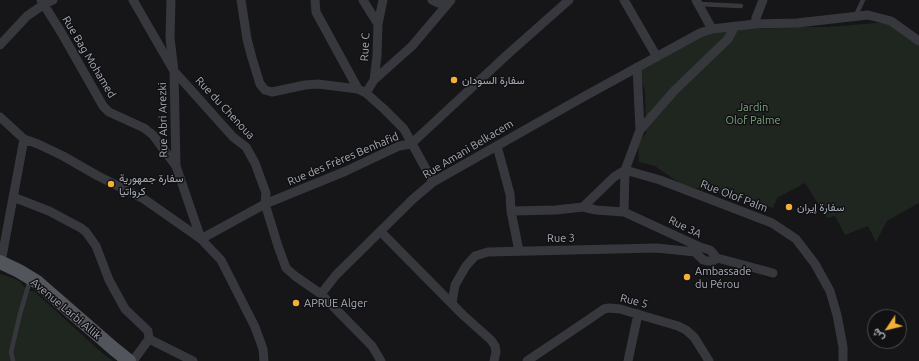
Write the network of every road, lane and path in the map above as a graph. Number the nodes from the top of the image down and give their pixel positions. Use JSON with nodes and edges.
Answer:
{"nodes":[{"id":1,"x":53,"y":0,"type":"edge"},
{"id":2,"x":132,"y":0,"type":"edge"},
{"id":3,"x":171,"y":0,"type":"edge"},
{"id":4,"x":241,"y":0,"type":"edge"},
{"id":5,"x":316,"y":0,"type":"edge"},
{"id":6,"x":363,"y":0,"type":"edge"},
{"id":7,"x":383,"y":0,"type":"edge"},
{"id":8,"x":432,"y":0,"type":"edge"},
{"id":9,"x":447,"y":0,"type":"edge"},
{"id":10,"x":451,"y":0,"type":"edge"},
{"id":11,"x":569,"y":0,"type":"edge"},
{"id":12,"x":624,"y":0,"type":"edge"},
{"id":13,"x":763,"y":0,"type":"edge"},
{"id":14,"x":863,"y":0,"type":"edge"},
{"id":15,"x":42,"y":2,"type":"edge"},
{"id":16,"x":697,"y":2,"type":"edge"},
{"id":17,"x":741,"y":6,"type":"dead end"},
{"id":18,"x":856,"y":15,"type":"junction"},
{"id":19,"x":378,"y":24,"type":"junction"},
{"id":20,"x":755,"y":24,"type":"junction"},
{"id":21,"x":735,"y":26,"type":"junction"},
{"id":22,"x":712,"y":29,"type":"junction"},
{"id":23,"x":919,"y":41,"type":"edge"},
{"id":24,"x":0,"y":45,"type":"edge"},
{"id":25,"x":657,"y":57,"type":"junction"},
{"id":26,"x":637,"y":67,"type":"junction"},
{"id":27,"x":174,"y":71,"type":"junction"},
{"id":28,"x":374,"y":80,"type":"junction"},
{"id":29,"x":362,"y":91,"type":"junction"},
{"id":30,"x":0,"y":117,"type":"edge"},
{"id":31,"x":640,"y":130,"type":"junction"},
{"id":32,"x":24,"y":139,"type":"junction"},
{"id":33,"x":412,"y":144,"type":"junction"},
{"id":34,"x":496,"y":146,"type":"junction"},
{"id":35,"x":176,"y":166,"type":"junction"},
{"id":36,"x":625,"y":170,"type":"junction"},
{"id":37,"x":434,"y":182,"type":"junction"},
{"id":38,"x":13,"y":197,"type":"junction"},
{"id":39,"x":265,"y":204,"type":"junction"},
{"id":40,"x":583,"y":208,"type":"junction"},
{"id":41,"x":511,"y":211,"type":"junction"},
{"id":42,"x":624,"y":212,"type":"junction"},
{"id":43,"x":381,"y":232,"type":"junction"},
{"id":44,"x":201,"y":239,"type":"junction"},
{"id":45,"x":697,"y":250,"type":"junction"},
{"id":46,"x":519,"y":251,"type":"junction"},
{"id":47,"x":0,"y":262,"type":"edge"},
{"id":48,"x":773,"y":273,"type":"dead end"},
{"id":49,"x":31,"y":278,"type":"junction"},
{"id":50,"x":321,"y":294,"type":"junction"},
{"id":51,"x":452,"y":303,"type":"junction"},
{"id":52,"x":638,"y":314,"type":"junction"},
{"id":53,"x":149,"y":339,"type":"junction"},
{"id":54,"x":13,"y":361,"type":"edge"},
{"id":55,"x":129,"y":361,"type":"edge"},
{"id":56,"x":133,"y":361,"type":"edge"},
{"id":57,"x":193,"y":361,"type":"edge"},
{"id":58,"x":264,"y":361,"type":"edge"},
{"id":59,"x":380,"y":361,"type":"edge"},
{"id":60,"x":494,"y":361,"type":"edge"},
{"id":61,"x":527,"y":361,"type":"edge"},
{"id":62,"x":628,"y":361,"type":"edge"},
{"id":63,"x":709,"y":361,"type":"edge"},
{"id":64,"x":843,"y":361,"type":"edge"}],
"edges":[{"from":1,"to":15,"type":"street"},
{"from":2,"to":27,"type":"street","name":"Rue du Chenoua"},
{"from":3,"to":27,"type":"street","name":"Rue Abri Arezki"},
{"from":4,"to":29,"type":"street"},
{"from":5,"to":29,"type":"street"},
{"from":6,"to":19,"type":"street"},
{"from":7,"to":19,"type":"street","name":"Rue C"},
{"from":8,"to":9,"type":"street"},
{"from":10,"to":28,"type":"street"},
{"from":11,"to":33,"type":"street","name":"Rue des Frères Benhafid"},
{"from":12,"to":25,"type":"street"},
{"from":13,"to":20,"type":"street"},
{"from":14,"to":18,"type":"lane"},
{"from":15,"to":24,"type":"street"},
{"from":15,"to":35,"type":"street","name":"Rue Bag Mohamed"},
{"from":16,"to":17,"type":"lane"},
{"from":16,"to":22,"type":"street"},
{"from":18,"to":20,"type":"street"},
{"from":18,"to":23,"type":"street"},
{"from":19,"to":28,"type":"street","name":"Rue C"},
{"from":20,"to":21,"type":"street","name":"Rue Amani Belkacem"},
{"from":21,"to":22,"type":"street","name":"Rue Amani Belkacem"},
{"from":21,"to":31,"type":"street"},
{"from":22,"to":25,"type":"street","name":"Rue Amani Belkacem"},
{"from":25,"to":26,"type":"street","name":"Rue Amani Belkacem"},
{"from":26,"to":31,"type":"street"},
{"from":26,"to":34,"type":"street","name":"Rue Amani Belkacem"},
{"from":27,"to":35,"type":"street","name":"Rue Abri Arezki"},
{"from":27,"to":39,"type":"street","name":"Rue du Chenoua"},
{"from":28,"to":29,"type":"street","name":"Rue C"},
{"from":29,"to":33,"type":"street"},
{"from":30,"to":32,"type":"street"},
{"from":31,"to":36,"type":"street"},
{"from":32,"to":38,"type":"street"},
{"from":32,"to":44,"type":"street"},
{"from":33,"to":37,"type":"street"},
{"from":33,"to":39,"type":"street","name":"Rue des Frères Benhafid"},
{"from":34,"to":37,"type":"street","name":"Rue Amani Belkacem"},
{"from":34,"to":41,"type":"street"},
{"from":35,"to":44,"type":"street","name":"Rue Abri Arezki"},
{"from":36,"to":40,"type":"street"},
{"from":36,"to":42,"type":"street"},
{"from":36,"to":64,"type":"street","name":"Rue Olof Palm"},
{"from":37,"to":43,"type":"street","name":"Rue Amani Belkacem"},
{"from":38,"to":47,"type":"street"},
{"from":38,"to":53,"type":"street"},
{"from":39,"to":44,"type":"street","name":"Rue des Frères Benhafid"},
{"from":39,"to":50,"type":"street","name":"Rue du Chenoua"},
{"from":40,"to":41,"type":"street","name":"Rue 3A"},
{"from":40,"to":42,"type":"street","name":"Rue 3A"},
{"from":41,"to":46,"type":"street"},
{"from":42,"to":45,"type":"street","name":"Rue 3A"},
{"from":43,"to":50,"type":"street","name":"Rue Amani Belkacem"},
{"from":43,"to":51,"type":"street"},
{"from":44,"to":58,"type":"street","name":"Rue Abri Arezki"},
{"from":45,"to":46,"type":"street","name":"Rue 3"},
{"from":45,"to":48,"type":"street","name":"Rue 3A"},
{"from":46,"to":51,"type":"street","name":"Rue 3"},
{"from":47,"to":49,"type":"main road","name":"Avenue Larbi Allik"},
{"from":49,"to":54,"type":"lane"},
{"from":49,"to":55,"type":"main road","name":"Avenue Larbi Allik"},
{"from":50,"to":59,"type":"street"},
{"from":51,"to":60,"type":"street"},
{"from":52,"to":61,"type":"street","name":"Rue 5"},
{"from":52,"to":62,"type":"street"},
{"from":52,"to":63,"type":"street","name":"Rue 5"},
{"from":53,"to":56,"type":"street"},
{"from":53,"to":57,"type":"street"}]}
